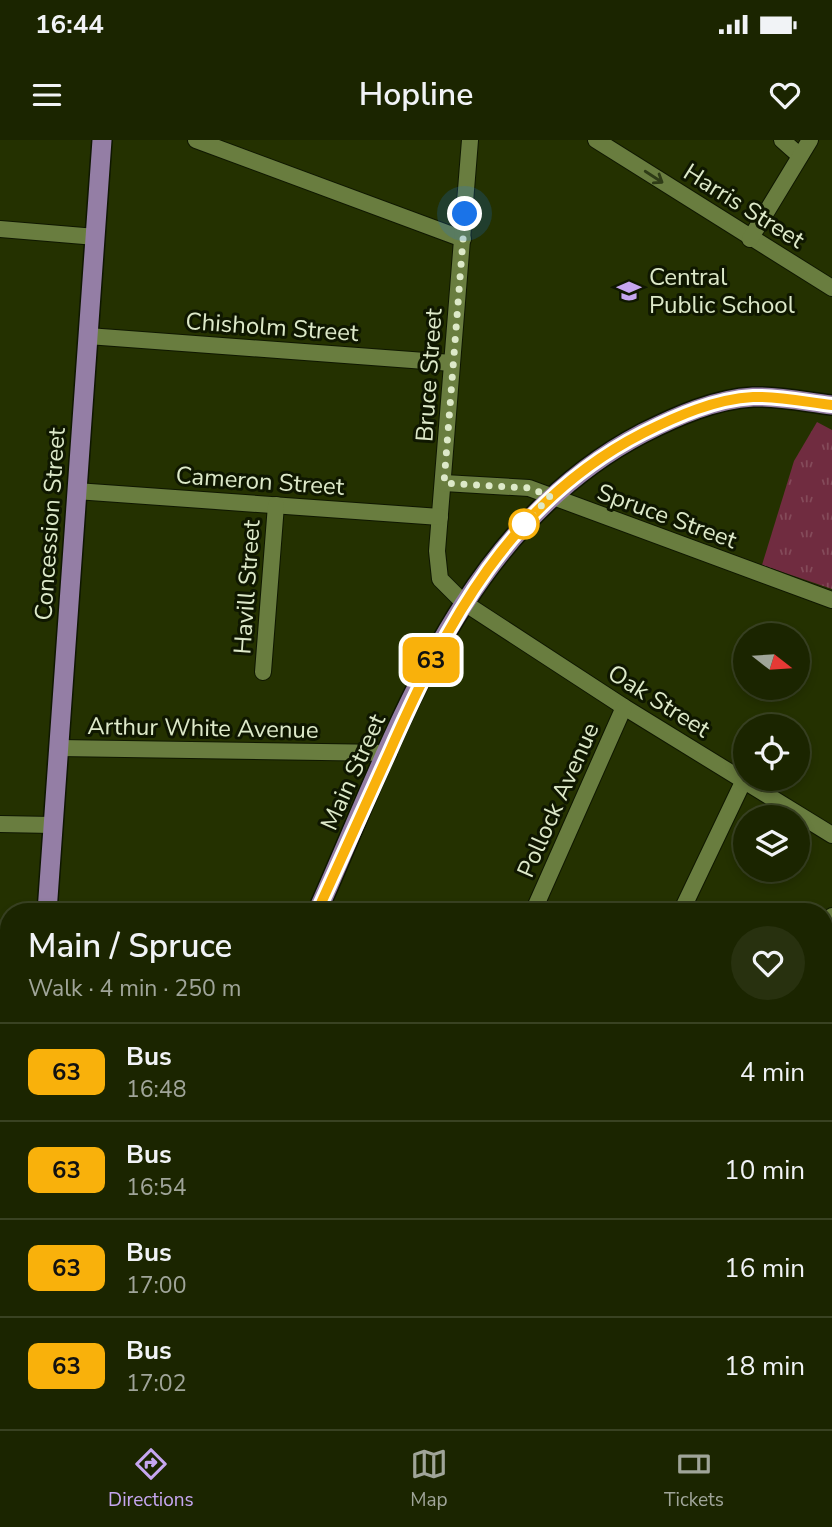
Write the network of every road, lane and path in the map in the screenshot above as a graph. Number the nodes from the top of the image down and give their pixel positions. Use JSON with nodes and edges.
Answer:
{"nodes":[{"id":1,"x":102,"y":140,"type":"edge"},
{"id":2,"x":196,"y":140,"type":"edge"},
{"id":3,"x":470,"y":140,"type":"edge"},
{"id":4,"x":596,"y":140,"type":"edge"},
{"id":5,"x":782,"y":140,"type":"edge"},
{"id":6,"x":810,"y":140,"type":"edge"},
{"id":7,"x":800,"y":156,"type":"junction"},
{"id":8,"x":0,"y":229,"type":"edge"},
{"id":9,"x":96,"y":237,"type":"junction"},
{"id":10,"x":463,"y":239,"type":"junction"},
{"id":11,"x":750,"y":239,"type":"junction"},
{"id":12,"x":832,"y":288,"type":"edge"},
{"id":13,"x":88,"y":335,"type":"junction"},
{"id":14,"x":452,"y":363,"type":"junction"},
{"id":15,"x":832,"y":405,"type":"edge"},
{"id":16,"x":444,"y":483,"type":"junction"},
{"id":17,"x":76,"y":491,"type":"junction"},
{"id":18,"x":550,"y":496,"type":"junction"},
{"id":19,"x":276,"y":505,"type":"junction"},
{"id":20,"x":440,"y":517,"type":"junction"},
{"id":21,"x":832,"y":600,"type":"edge"},
{"id":22,"x":463,"y":603,"type":"junction"},
{"id":23,"x":263,"y":672,"type":"dead end"},
{"id":24,"x":624,"y":708,"type":"junction"},
{"id":25,"x":59,"y":748,"type":"junction"},
{"id":26,"x":389,"y":753,"type":"junction"},
{"id":27,"x":733,"y":773,"type":"edge"},
{"id":28,"x":739,"y":791,"type":"edge"},
{"id":29,"x":762,"y":791,"type":"edge"},
{"id":30,"x":0,"y":824,"type":"edge"},
{"id":31,"x":53,"y":825,"type":"junction"},
{"id":32,"x":832,"y":835,"type":"edge"},
{"id":33,"x":48,"y":903,"type":"edge"},
{"id":34,"x":321,"y":903,"type":"edge"},
{"id":35,"x":537,"y":903,"type":"edge"},
{"id":36,"x":685,"y":903,"type":"edge"}],
"edges":[{"from":1,"to":9,"type":"main road","name":"Concession Street"},
{"from":2,"to":10,"type":"street"},
{"from":3,"to":10,"type":"street","name":"Bruce Street"},
{"from":4,"to":11,"type":"street","name":"Harris Street","one_way":true},
{"from":5,"to":7,"type":"street"},
{"from":6,"to":7,"type":"street"},
{"from":7,"to":11,"type":"street"},
{"from":8,"to":9,"type":"street"},
{"from":9,"to":13,"type":"main road","name":"Concession Street"},
{"from":10,"to":14,"type":"street","name":"Bruce Street"},
{"from":11,"to":12,"type":"street","name":"Harris Street"},
{"from":13,"to":14,"type":"street","name":"Chisholm Street"},
{"from":13,"to":17,"type":"main road","name":"Concession Street"},
{"from":14,"to":16,"type":"street","name":"Bruce Street"},
{"from":15,"to":18,"type":"main road","name":"Main Street"},
{"from":16,"to":18,"type":"street","name":"Spruce Street"},
{"from":16,"to":20,"type":"street","name":"Bruce Street"},
{"from":17,"to":19,"type":"street","name":"Cameron Street"},
{"from":17,"to":25,"type":"main road","name":"Concession Street"},
{"from":18,"to":21,"type":"street","name":"Spruce Street"},
{"from":18,"to":22,"type":"main road","name":"Main Street"},
{"from":19,"to":20,"type":"street","name":"Cameron Street"},
{"from":19,"to":23,"type":"street","name":"Havill Street"},
{"from":20,"to":22,"type":"street","name":"Bruce Street"},
{"from":22,"to":24,"type":"street","name":"Oak Street"},
{"from":22,"to":26,"type":"main road","name":"Main Street"},
{"from":24,"to":27,"type":"street","name":"Oak Street"},
{"from":24,"to":35,"type":"street","name":"Pollock Avenue"},
{"from":25,"to":26,"type":"street","name":"Arthur White Avenue"},
{"from":25,"to":31,"type":"main road","name":"Concession Street"},
{"from":26,"to":34,"type":"main road","name":"Main Street"},
{"from":28,"to":36,"type":"street"},
{"from":29,"to":32,"type":"street","name":"Oak Street"},
{"from":30,"to":31,"type":"street"},
{"from":31,"to":33,"type":"main road","name":"Concession Street"}]}
